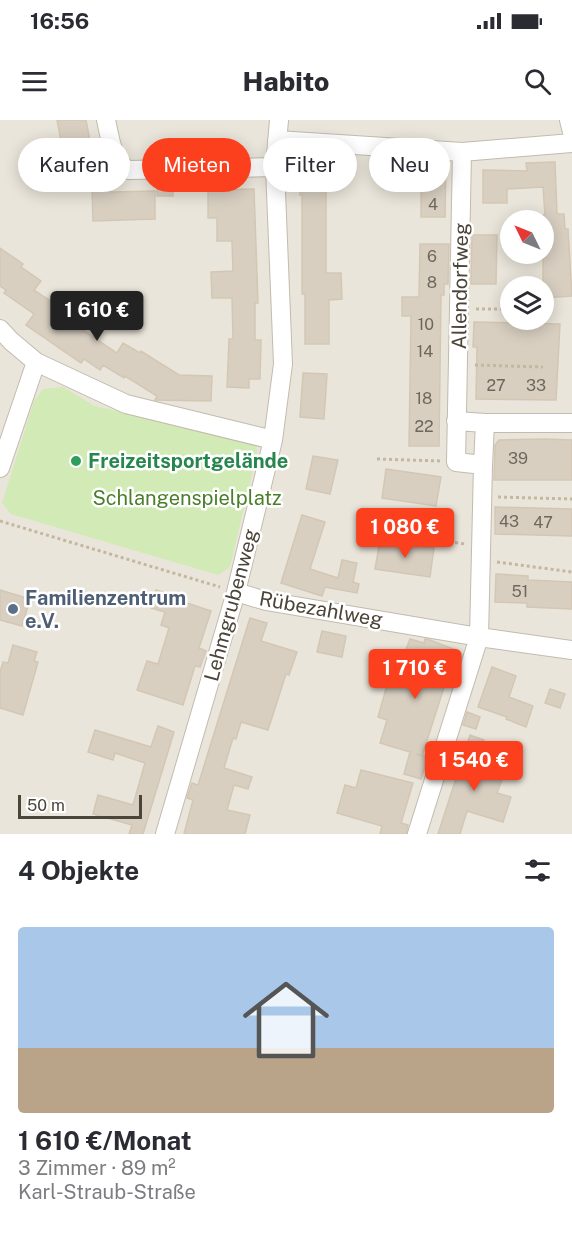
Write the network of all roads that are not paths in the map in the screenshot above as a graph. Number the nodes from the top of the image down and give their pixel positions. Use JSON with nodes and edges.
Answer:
{"nodes":[{"id":1,"x":106,"y":120,"type":"edge"},
{"id":2,"x":279,"y":120,"type":"edge"},
{"id":3,"x":569,"y":120,"type":"edge"},
{"id":4,"x":572,"y":132,"type":"edge"},
{"id":5,"x":277,"y":138,"type":"edge"},
{"id":6,"x":572,"y":143,"type":"edge"},
{"id":7,"x":357,"y":145,"type":"edge"},
{"id":8,"x":462,"y":152,"type":"junction"},
{"id":9,"x":263,"y":167,"type":"edge"},
{"id":10,"x":276,"y":192,"type":"edge"},
{"id":11,"x":0,"y":329,"type":"edge"},
{"id":12,"x":36,"y":362,"type":"junction"},
{"id":13,"x":456,"y":421,"type":"junction"},
{"id":14,"x":485,"y":423,"type":"junction"},
{"id":15,"x":572,"y":423,"type":"edge"},
{"id":16,"x":273,"y":440,"type":"junction"},
{"id":17,"x":483,"y":465,"type":"junction"},
{"id":18,"x":0,"y":468,"type":"edge"},
{"id":19,"x":236,"y":592,"type":"junction"},
{"id":20,"x":478,"y":637,"type":"junction"},
{"id":21,"x":572,"y":650,"type":"edge"},
{"id":22,"x":165,"y":834,"type":"edge"},
{"id":23,"x":417,"y":834,"type":"edge"}],
"edges":[{"from":1,"to":9,"type":"street"},
{"from":2,"to":5,"type":"street","name":"Lehmgrubenweg"},
{"from":3,"to":4,"type":"street"},
{"from":6,"to":8,"type":"street"},
{"from":7,"to":8,"type":"street"},
{"from":8,"to":13,"type":"street","name":"Allendorfweg"},
{"from":10,"to":16,"type":"street","name":"Lehmgrubenweg"},
{"from":11,"to":12,"type":"street"},
{"from":12,"to":16,"type":"street"},
{"from":12,"to":18,"type":"street"},
{"from":13,"to":14,"type":"street"},
{"from":13,"to":17,"type":"street","name":"Allendorfweg"},
{"from":14,"to":15,"type":"street"},
{"from":14,"to":17,"type":"street"},
{"from":16,"to":19,"type":"street","name":"Lehmgrubenweg"},
{"from":17,"to":20,"type":"street"},
{"from":19,"to":20,"type":"street","name":"Rübezahlweg"},
{"from":19,"to":22,"type":"street","name":"Lehmgrubenweg"},
{"from":20,"to":21,"type":"street","name":"Rübezahlweg"},
{"from":20,"to":23,"type":"street"}]}
